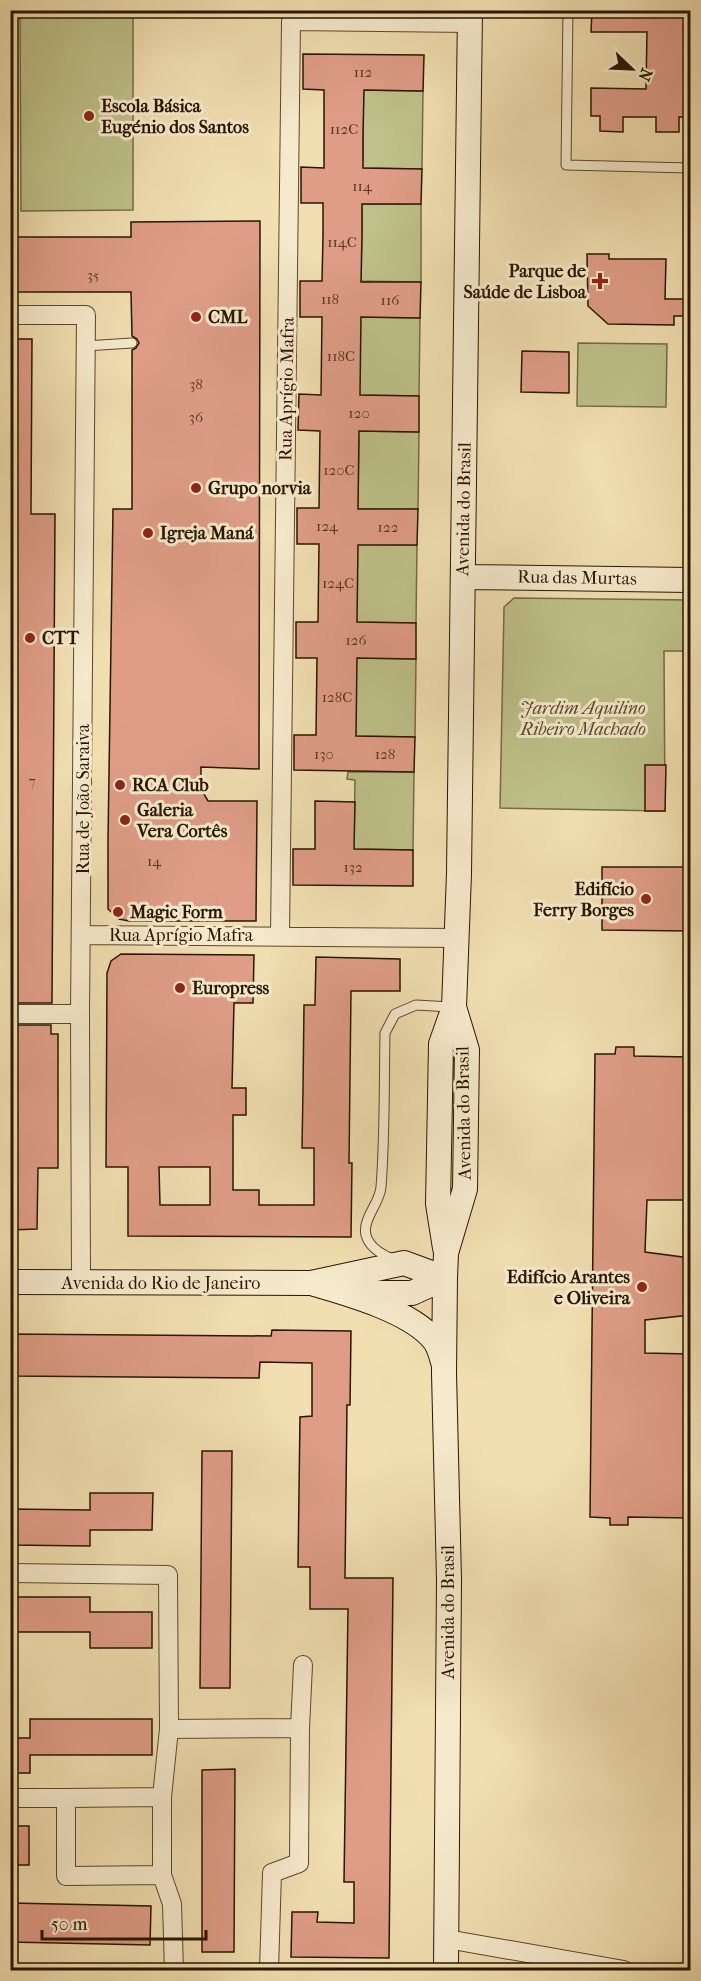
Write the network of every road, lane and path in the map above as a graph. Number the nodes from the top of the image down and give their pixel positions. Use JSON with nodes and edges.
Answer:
{"nodes":[{"id":1,"x":568,"y":10,"type":"edge"},
{"id":2,"x":470,"y":17,"type":"edge"},
{"id":3,"x":690,"y":168,"type":"edge"},
{"id":4,"x":10,"y":315,"type":"edge"},
{"id":5,"x":132,"y":343,"type":"dead end"},
{"id":6,"x":85,"y":346,"type":"junction"},
{"id":7,"x":463,"y":577,"type":"junction"},
{"id":8,"x":690,"y":580,"type":"edge"},
{"id":9,"x":82,"y":935,"type":"junction"},
{"id":10,"x":280,"y":935,"type":"junction"},
{"id":11,"x":456,"y":938,"type":"junction"},
{"id":12,"x":454,"y":1007,"type":"junction"},
{"id":13,"x":10,"y":1014,"type":"edge"},
{"id":14,"x":80,"y":1014,"type":"junction"},
{"id":15,"x":404,"y":1263,"type":"junction"},
{"id":16,"x":445,"y":1278,"type":"junction"},
{"id":17,"x":10,"y":1282,"type":"edge"},
{"id":18,"x":81,"y":1283,"type":"junction"},
{"id":19,"x":310,"y":1283,"type":"junction"},
{"id":20,"x":343,"y":1292,"type":"junction"},
{"id":21,"x":444,"y":1373,"type":"junction"},
{"id":22,"x":10,"y":1573,"type":"edge"},
{"id":23,"x":303,"y":1665,"type":"dead end"},
{"id":24,"x":300,"y":1728,"type":"junction"},
{"id":25,"x":169,"y":1729,"type":"junction"},
{"id":26,"x":162,"y":1797,"type":"junction"},
{"id":27,"x":10,"y":1798,"type":"edge"},
{"id":28,"x":66,"y":1798,"type":"junction"},
{"id":29,"x":162,"y":1875,"type":"junction"},
{"id":30,"x":447,"y":1940,"type":"junction"},
{"id":31,"x":174,"y":1971,"type":"edge"},
{"id":32,"x":269,"y":1971,"type":"edge"},
{"id":33,"x":446,"y":1971,"type":"edge"},
{"id":34,"x":624,"y":1971,"type":"edge"}],
"edges":[{"from":1,"to":3,"type":"lane"},
{"from":2,"to":7,"type":"main road","name":"Avenida do Brasil"},
{"from":2,"to":10,"type":"street","name":"Rua Aprígio Mafra"},
{"from":4,"to":6,"type":"street","name":"Rua de João Saraiva"},
{"from":5,"to":6,"type":"lane"},
{"from":6,"to":9,"type":"street","name":"Rua de João Saraiva"},
{"from":7,"to":8,"type":"main road","name":"Rua das Murtas"},
{"from":7,"to":11,"type":"main road","name":"Avenida do Brasil"},
{"from":9,"to":10,"type":"street","name":"Rua Aprígio Mafra"},
{"from":9,"to":14,"type":"street","name":"Rua de João Saraiva"},
{"from":10,"to":11,"type":"street","name":"Rua Aprígio Mafra"},
{"from":11,"to":12,"type":"main road","name":"Avenida do Brasil"},
{"from":12,"to":15,"type":"lane"},
{"from":12,"to":16,"type":"main road","name":"Avenida do Brasil"},
{"from":13,"to":14,"type":"street"},
{"from":14,"to":18,"type":"street","name":"Rua de João Saraiva"},
{"from":15,"to":16,"type":"main road"},
{"from":15,"to":19,"type":"main road","name":"Avenida do Rio de Janeiro"},
{"from":16,"to":20,"type":"main road","name":"Avenida do Rio de Janeiro"},
{"from":16,"to":21,"type":"main road","name":"Avenida do Brasil"},
{"from":17,"to":18,"type":"main road","name":"Avenida do Rio de Janeiro"},
{"from":18,"to":19,"type":"main road","name":"Avenida do Rio de Janeiro"},
{"from":19,"to":20,"type":"main road","name":"Avenida do Rio de Janeiro"},
{"from":20,"to":21,"type":"main road","name":"Avenida do Rio de Janeiro"},
{"from":21,"to":30,"type":"main road","name":"Avenida do Brasil"},
{"from":22,"to":25,"type":"street"},
{"from":23,"to":24,"type":"street"},
{"from":24,"to":25,"type":"street"},
{"from":24,"to":32,"type":"street"},
{"from":25,"to":26,"type":"street"},
{"from":26,"to":28,"type":"street"},
{"from":26,"to":29,"type":"street"},
{"from":27,"to":28,"type":"street"},
{"from":28,"to":29,"type":"street"},
{"from":29,"to":31,"type":"street"},
{"from":30,"to":33,"type":"main road","name":"Avenida do Brasil"},
{"from":30,"to":34,"type":"street"}]}
